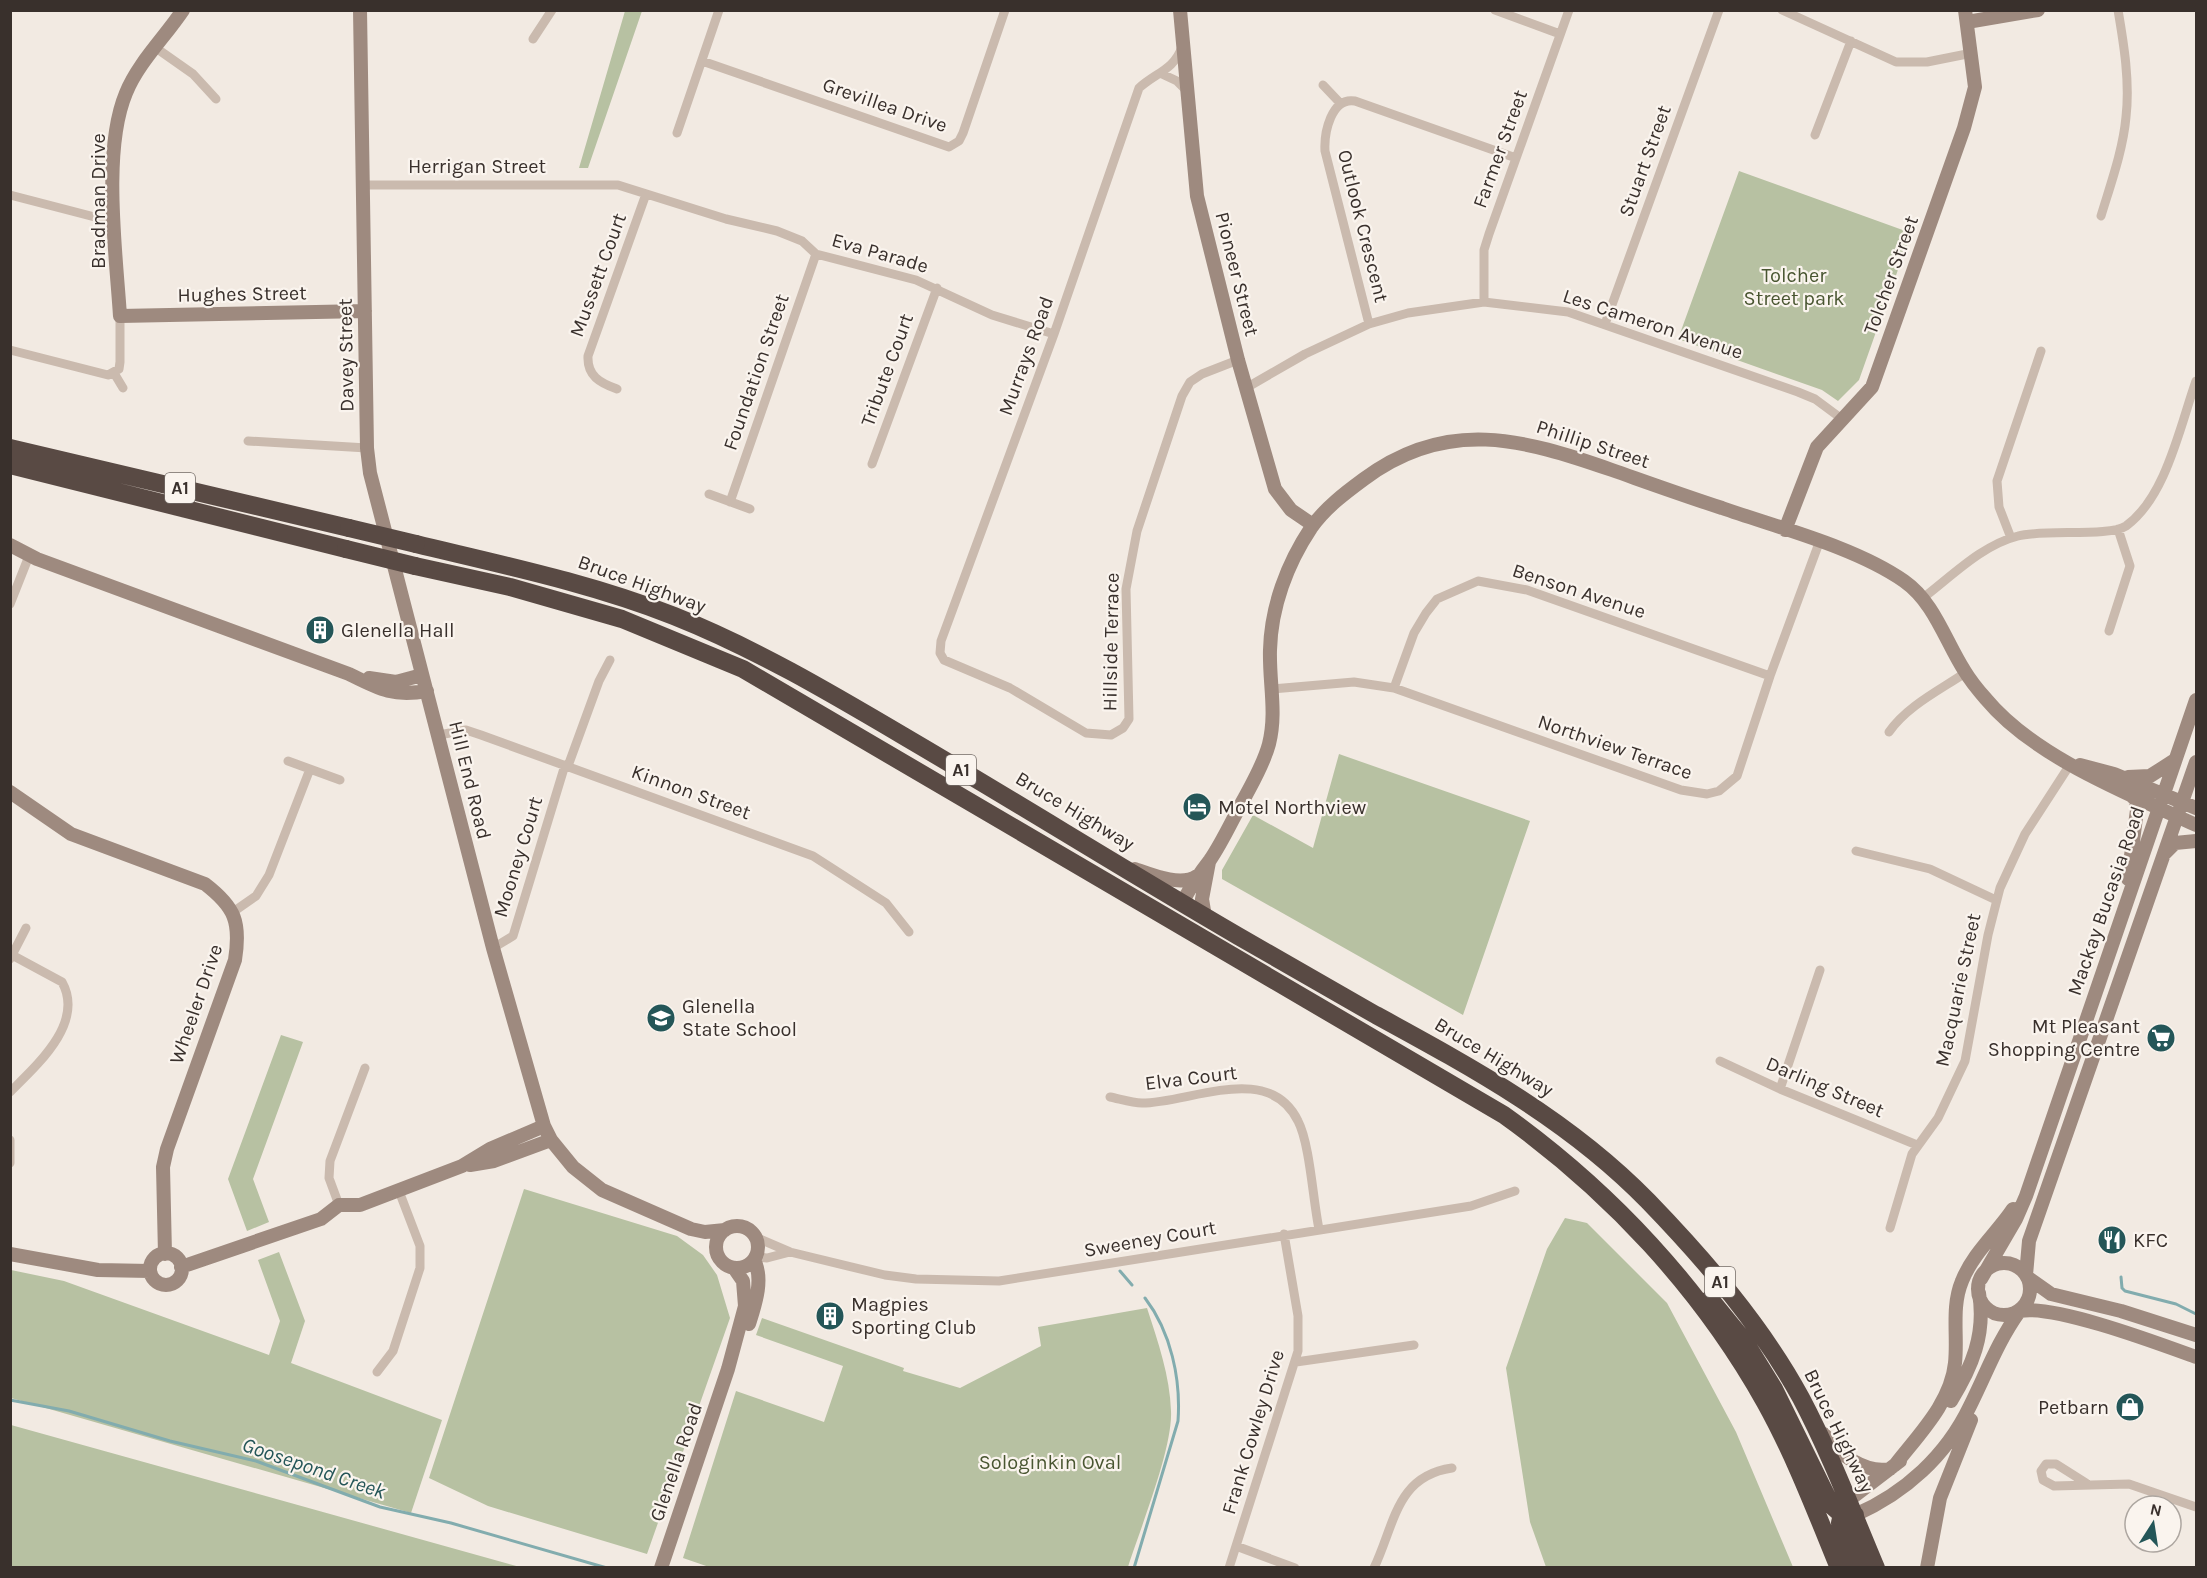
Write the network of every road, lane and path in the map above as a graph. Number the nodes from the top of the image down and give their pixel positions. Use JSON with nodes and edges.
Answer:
{"nodes":[{"id":1,"x":183,"y":10,"type":"edge"},
{"id":2,"x":360,"y":10,"type":"edge"},
{"id":3,"x":552,"y":10,"type":"edge"},
{"id":4,"x":719,"y":10,"type":"edge"},
{"id":5,"x":1005,"y":10,"type":"edge"},
{"id":6,"x":1180,"y":10,"type":"edge"},
{"id":7,"x":1495,"y":10,"type":"edge"},
{"id":8,"x":1569,"y":10,"type":"edge"},
{"id":9,"x":1719,"y":10,"type":"edge"},
{"id":10,"x":1782,"y":10,"type":"edge"},
{"id":11,"x":2038,"y":10,"type":"edge"},
{"id":12,"x":2118,"y":10,"type":"edge"},
{"id":13,"x":1966,"y":16,"type":"edge"},
{"id":14,"x":1560,"y":34,"type":"junction"},
{"id":15,"x":532,"y":39,"type":"dead end"},
{"id":16,"x":1851,"y":41,"type":"junction"},
{"id":17,"x":1182,"y":45,"type":"junction"},
{"id":18,"x":156,"y":48,"type":"junction"},
{"id":19,"x":1972,"y":52,"type":"junction"},
{"id":20,"x":702,"y":61,"type":"junction"},
{"id":21,"x":1162,"y":74,"type":"junction"},
{"id":22,"x":1323,"y":85,"type":"dead end"},
{"id":23,"x":1187,"y":91,"type":"junction"},
{"id":24,"x":216,"y":99,"type":"dead end"},
{"id":25,"x":1341,"y":104,"type":"junction"},
{"id":26,"x":677,"y":133,"type":"dead end"},
{"id":27,"x":1815,"y":135,"type":"dead end"},
{"id":28,"x":1516,"y":158,"type":"junction"},
{"id":29,"x":592,"y":183,"type":"joint"},
{"id":30,"x":363,"y":184,"type":"junction"},
{"id":31,"x":646,"y":194,"type":"junction"},
{"id":32,"x":10,"y":195,"type":"edge"},
{"id":33,"x":2101,"y":216,"type":"dead end"},
{"id":34,"x":114,"y":222,"type":"junction"},
{"id":35,"x":816,"y":254,"type":"junction"},
{"id":36,"x":937,"y":288,"type":"junction"},
{"id":37,"x":1484,"y":302,"type":"junction"},
{"id":38,"x":365,"y":311,"type":"junction"},
{"id":39,"x":120,"y":316,"type":"junction"},
{"id":40,"x":1369,"y":324,"type":"junction"},
{"id":41,"x":1605,"y":324,"type":"junction"},
{"id":42,"x":1054,"y":334,"type":"junction"},
{"id":43,"x":10,"y":350,"type":"edge"},
{"id":44,"x":2041,"y":351,"type":"dead end"},
{"id":45,"x":1238,"y":360,"type":"junction"},
{"id":46,"x":114,"y":373,"type":"junction"},
{"id":47,"x":2196,"y":381,"type":"edge"},
{"id":48,"x":123,"y":388,"type":"dead end"},
{"id":49,"x":1246,"y":388,"type":"junction"},
{"id":50,"x":617,"y":389,"type":"dead end"},
{"id":51,"x":1842,"y":419,"type":"junction"},
{"id":52,"x":249,"y":441,"type":"dead end"},
{"id":53,"x":10,"y":448,"type":"edge"},
{"id":54,"x":367,"y":448,"type":"junction"},
{"id":55,"x":872,"y":464,"type":"dead end"},
{"id":56,"x":10,"y":465,"type":"edge"},
{"id":57,"x":709,"y":494,"type":"dead end"},
{"id":58,"x":730,"y":502,"type":"junction"},
{"id":59,"x":750,"y":509,"type":"dead end"},
{"id":60,"x":1313,"y":525,"type":"junction"},
{"id":61,"x":2118,"y":529,"type":"junction"},
{"id":62,"x":1785,"y":530,"type":"junction"},
{"id":63,"x":2011,"y":538,"type":"junction"},
{"id":64,"x":1819,"y":543,"type":"junction"},
{"id":65,"x":11,"y":545,"type":"edge"},
{"id":66,"x":29,"y":556,"type":"junction"},
{"id":67,"x":1923,"y":598,"type":"junction"},
{"id":68,"x":10,"y":604,"type":"edge"},
{"id":69,"x":2109,"y":631,"type":"dead end"},
{"id":70,"x":610,"y":660,"type":"dead end"},
{"id":71,"x":944,"y":660,"type":"joint"},
{"id":72,"x":1965,"y":673,"type":"junction"},
{"id":73,"x":349,"y":674,"type":"junction"},
{"id":74,"x":422,"y":675,"type":"junction"},
{"id":75,"x":1770,"y":676,"type":"junction"},
{"id":76,"x":1394,"y":688,"type":"junction"},
{"id":77,"x":1272,"y":689,"type":"junction"},
{"id":78,"x":427,"y":691,"type":"junction"},
{"id":79,"x":2196,"y":700,"type":"edge"},
{"id":80,"x":1889,"y":732,"type":"dead end"},
{"id":81,"x":439,"y":735,"type":"junction"},
{"id":82,"x":2175,"y":760,"type":"junction"},
{"id":83,"x":288,"y":761,"type":"dead end"},
{"id":84,"x":2196,"y":762,"type":"edge"},
{"id":85,"x":2071,"y":763,"type":"junction"},
{"id":86,"x":566,"y":766,"type":"junction"},
{"id":87,"x":310,"y":769,"type":"junction"},
{"id":88,"x":2114,"y":774,"type":"junction"},
{"id":89,"x":340,"y":780,"type":"dead end"},
{"id":90,"x":10,"y":792,"type":"edge"},
{"id":91,"x":2129,"y":793,"type":"junction"},
{"id":92,"x":2162,"y":800,"type":"junction"},
{"id":93,"x":2196,"y":808,"type":"edge"},
{"id":94,"x":2180,"y":809,"type":"junction"},
{"id":95,"x":2196,"y":825,"type":"edge"},
{"id":96,"x":2196,"y":841,"type":"edge"},
{"id":97,"x":1856,"y":851,"type":"dead end"},
{"id":98,"x":2164,"y":854,"type":"junction"},
{"id":99,"x":1210,"y":860,"type":"junction"},
{"id":100,"x":1122,"y":865,"type":"junction"},
{"id":101,"x":1197,"y":876,"type":"junction"},
{"id":102,"x":1996,"y":900,"type":"junction"},
{"id":103,"x":1182,"y":903,"type":"junction"},
{"id":104,"x":2124,"y":908,"type":"junction"},
{"id":105,"x":233,"y":912,"type":"junction"},
{"id":106,"x":1205,"y":917,"type":"junction"},
{"id":107,"x":26,"y":928,"type":"dead end"},
{"id":108,"x":909,"y":932,"type":"dead end"},
{"id":109,"x":493,"y":948,"type":"junction"},
{"id":110,"x":11,"y":957,"type":"edge"},
{"id":111,"x":1820,"y":970,"type":"dead end"},
{"id":112,"x":1348,"y":1025,"type":"junction"},
{"id":113,"x":1720,"y":1061,"type":"dead end"},
{"id":114,"x":365,"y":1068,"type":"dead end"},
{"id":115,"x":1780,"y":1089,"type":"junction"},
{"id":116,"x":10,"y":1092,"type":"edge"},
{"id":117,"x":1110,"y":1097,"type":"dead end"},
{"id":118,"x":544,"y":1126,"type":"junction"},
{"id":119,"x":10,"y":1140,"type":"edge"},
{"id":120,"x":551,"y":1140,"type":"junction"},
{"id":121,"x":1917,"y":1145,"type":"junction"},
{"id":122,"x":10,"y":1162,"type":"edge"},
{"id":123,"x":462,"y":1166,"type":"junction"},
{"id":124,"x":2033,"y":1172,"type":"junction"},
{"id":125,"x":399,"y":1191,"type":"junction"},
{"id":126,"x":1515,"y":1191,"type":"dead end"},
{"id":127,"x":1600,"y":1191,"type":"junction"},
{"id":128,"x":339,"y":1206,"type":"junction"},
{"id":129,"x":1890,"y":1228,"type":"dead end"},
{"id":130,"x":691,"y":1229,"type":"junction"},
{"id":131,"x":1319,"y":1229,"type":"junction"},
{"id":132,"x":725,"y":1230,"type":"junction"},
{"id":133,"x":1284,"y":1234,"type":"junction"},
{"id":134,"x":755,"y":1237,"type":"junction"},
{"id":135,"x":790,"y":1252,"type":"junction"},
{"id":136,"x":10,"y":1254,"type":"edge"},
{"id":137,"x":165,"y":1254,"type":"junction"},
{"id":138,"x":718,"y":1255,"type":"junction"},
{"id":139,"x":754,"y":1259,"type":"junction"},
{"id":140,"x":181,"y":1267,"type":"junction"},
{"id":141,"x":734,"y":1268,"type":"junction"},
{"id":142,"x":150,"y":1271,"type":"junction"},
{"id":143,"x":2026,"y":1276,"type":"junction"},
{"id":144,"x":1981,"y":1279,"type":"junction"},
{"id":145,"x":1979,"y":1293,"type":"junction"},
{"id":146,"x":2019,"y":1311,"type":"junction"},
{"id":147,"x":2196,"y":1335,"type":"edge"},
{"id":148,"x":1414,"y":1345,"type":"dead end"},
{"id":149,"x":1994,"y":1356,"type":"junction"},
{"id":150,"x":2196,"y":1357,"type":"edge"},
{"id":151,"x":1296,"y":1362,"type":"junction"},
{"id":152,"x":728,"y":1370,"type":"junction"},
{"id":153,"x":377,"y":1372,"type":"dead end"},
{"id":154,"x":1799,"y":1395,"type":"junction"},
{"id":155,"x":1892,"y":1467,"type":"junction"},
{"id":156,"x":1452,"y":1468,"type":"dead end"},
{"id":157,"x":2086,"y":1483,"type":"dead end"},
{"id":158,"x":2196,"y":1507,"type":"edge"},
{"id":159,"x":1848,"y":1509,"type":"junction"},
{"id":160,"x":1236,"y":1546,"type":"junction"},
{"id":161,"x":661,"y":1568,"type":"edge"},
{"id":162,"x":1230,"y":1568,"type":"edge"},
{"id":163,"x":1295,"y":1568,"type":"edge"},
{"id":164,"x":1374,"y":1568,"type":"edge"},
{"id":165,"x":1839,"y":1568,"type":"edge"},
{"id":166,"x":1858,"y":1568,"type":"edge"},
{"id":167,"x":1876,"y":1568,"type":"edge"},
{"id":168,"x":1927,"y":1568,"type":"edge"}],
"edges":[{"from":1,"to":18,"type":"street","name":"Bradman Drive"},
{"from":2,"to":30,"type":"street","name":"Davey Street"},
{"from":3,"to":15,"type":"street"},
{"from":4,"to":20,"type":"street"},
{"from":5,"to":20,"type":"street","name":"Grevillea Drive"},
{"from":6,"to":17,"type":"street","name":"Pioneer Street"},
{"from":7,"to":14,"type":"street"},
{"from":8,"to":14,"type":"street","name":"Farmer Street"},
{"from":9,"to":41,"type":"street","name":"Stuart Street"},
{"from":10,"to":16,"type":"street"},
{"from":11,"to":13,"type":"street"},
{"from":12,"to":33,"type":"street"},
{"from":13,"to":19,"type":"street","name":"Tolcher Street"},
{"from":14,"to":28,"type":"street","name":"Farmer Street"},
{"from":16,"to":19,"type":"street"},
{"from":16,"to":27,"type":"street"},
{"from":17,"to":21,"type":"street","name":"Murrays Road"},
{"from":17,"to":23,"type":"street","name":"Pioneer Street"},
{"from":18,"to":24,"type":"street"},
{"from":18,"to":34,"type":"street","name":"Bradman Drive"},
{"from":19,"to":51,"type":"street","name":"Tolcher Street"},
{"from":20,"to":26,"type":"street"},
{"from":21,"to":23,"type":"street"},
{"from":21,"to":42,"type":"street","name":"Murrays Road"},
{"from":22,"to":25,"type":"street"},
{"from":23,"to":45,"type":"street","name":"Pioneer Street"},
{"from":25,"to":28,"type":"street"},
{"from":25,"to":40,"type":"street","name":"Outlook Crescent"},
{"from":28,"to":37,"type":"street","name":"Farmer Street"},
{"from":29,"to":30,"type":"street","name":"Herrigan Street"},
{"from":29,"to":31,"type":"street","name":"Eva Parade"},
{"from":30,"to":38,"type":"street","name":"Davey Street"},
{"from":31,"to":35,"type":"street","name":"Eva Parade"},
{"from":31,"to":50,"type":"street","name":"Mussett Court"},
{"from":32,"to":34,"type":"street"},
{"from":34,"to":39,"type":"street","name":"Bradman Drive"},
{"from":35,"to":36,"type":"street","name":"Eva Parade"},
{"from":35,"to":58,"type":"street","name":"Foundation Street"},
{"from":36,"to":42,"type":"street","name":"Eva Parade"},
{"from":36,"to":55,"type":"street","name":"Tribute Court"},
{"from":37,"to":40,"type":"street","name":"Les Cameron Avenue"},
{"from":37,"to":41,"type":"street","name":"Les Cameron Avenue"},
{"from":38,"to":39,"type":"street","name":"Hughes Street"},
{"from":38,"to":54,"type":"street","name":"Davey Street"},
{"from":39,"to":46,"type":"street","name":"Bradman Drive"},
{"from":40,"to":49,"type":"street","name":"Les Cameron Avenue"},
{"from":41,"to":51,"type":"street","name":"Les Cameron Avenue"},
{"from":42,"to":71,"type":"street","name":"Murrays Road"},
{"from":43,"to":46,"type":"street"},
{"from":44,"to":63,"type":"street"},
{"from":45,"to":49,"type":"street","name":"Pioneer Street"},
{"from":45,"to":71,"type":"street","name":"Hillside Terrace"},
{"from":46,"to":48,"type":"street"},
{"from":47,"to":61,"type":"street"},
{"from":49,"to":60,"type":"street","name":"Pioneer Street"},
{"from":51,"to":62,"type":"street","name":"Tolcher Street"},
{"from":52,"to":54,"type":"street"},
{"from":53,"to":100,"type":"highway","name":"Bruce Highway","number":"A1","bridge":true},
{"from":54,"to":74,"type":"street","name":"Davey Street"},
{"from":56,"to":112,"type":"highway","name":"Bruce Highway","number":"A1","bridge":true},
{"from":57,"to":58,"type":"street"},
{"from":58,"to":59,"type":"street"},
{"from":60,"to":62,"type":"street","name":"Phillip Street"},
{"from":60,"to":77,"type":"street","name":"Phillip Street"},
{"from":61,"to":63,"type":"street"},
{"from":61,"to":69,"type":"street"},
{"from":62,"to":64,"type":"street","name":"Phillip Street"},
{"from":63,"to":67,"type":"street"},
{"from":64,"to":67,"type":"street","name":"Phillip Street"},
{"from":64,"to":75,"type":"street","name":"Northview Terrace"},
{"from":65,"to":66,"type":"street"},
{"from":66,"to":68,"type":"street"},
{"from":66,"to":73,"type":"street"},
{"from":67,"to":72,"type":"street","name":"Phillip Street"},
{"from":70,"to":86,"type":"street","name":"Mooney Court"},
{"from":72,"to":80,"type":"street"},
{"from":72,"to":85,"type":"street","name":"Phillip Street"},
{"from":73,"to":74,"type":"street"},
{"from":73,"to":78,"type":"street"},
{"from":74,"to":78,"type":"street","name":"Davey Street"},
{"from":75,"to":76,"type":"street","name":"Benson Avenue"},
{"from":75,"to":76,"type":"street","name":"Northview Terrace"},
{"from":76,"to":77,"type":"street","name":"Northview Terrace"},
{"from":77,"to":99,"type":"street","name":"Phillip Street"},
{"from":78,"to":81,"type":"street","name":"Hill End Road"},
{"from":79,"to":82,"type":"street","name":"Mackay Bucasia Road"},
{"from":81,"to":86,"type":"street","name":"Kinnon Street"},
{"from":81,"to":109,"type":"street","name":"Hill End Road"},
{"from":82,"to":88,"type":"street"},
{"from":82,"to":92,"type":"street","name":"Mackay Bucasia Road"},
{"from":83,"to":87,"type":"street"},
{"from":84,"to":94,"type":"street","name":"Mackay Bucasia Road"},
{"from":85,"to":88,"type":"street","name":"Phillip Street"},
{"from":85,"to":91,"type":"street","name":"Phillip Street"},
{"from":85,"to":102,"type":"street","name":"Macquarie Street"},
{"from":86,"to":108,"type":"street","name":"Kinnon Street"},
{"from":86,"to":109,"type":"street","name":"Mooney Court"},
{"from":87,"to":89,"type":"street"},
{"from":87,"to":105,"type":"street"},
{"from":88,"to":92,"type":"street","name":"Phillip Street"},
{"from":90,"to":105,"type":"street"},
{"from":91,"to":92,"type":"street","name":"Phillip Street"},
{"from":91,"to":104,"type":"street"},
{"from":92,"to":94,"type":"street","name":"Phillip Street"},
{"from":92,"to":104,"type":"street","name":"Mackay Bucasia Road"},
{"from":93,"to":94,"type":"street","name":"Phillip Street"},
{"from":94,"to":95,"type":"street","name":"Phillip Street"},
{"from":94,"to":98,"type":"street","name":"Mackay Bucasia Road"},
{"from":96,"to":98,"type":"street"},
{"from":97,"to":102,"type":"street"},
{"from":98,"to":143,"type":"street","name":"Mackay Bucasia Road"},
{"from":99,"to":101,"type":"street"},
{"from":99,"to":106,"type":"street"},
{"from":100,"to":101,"type":"street"},
{"from":100,"to":103,"type":"highway","name":"Bruce Highway","number":"A1"},
{"from":101,"to":103,"type":"street"},
{"from":102,"to":121,"type":"street","name":"Macquarie Street"},
{"from":103,"to":106,"type":"highway","name":"Bruce Highway","number":"A1"},
{"from":103,"to":112,"type":"highway"},
{"from":104,"to":124,"type":"street","name":"Mackay Bucasia Road"},
{"from":105,"to":137,"type":"street","name":"Wheeler Drive"},
{"from":106,"to":154,"type":"highway","name":"Bruce Highway","number":"A1"},
{"from":107,"to":110,"type":"street"},
{"from":109,"to":118,"type":"street","name":"Hill End Road"},
{"from":110,"to":116,"type":"street"},
{"from":111,"to":115,"type":"street"},
{"from":112,"to":127,"type":"highway","name":"Bruce Highway","number":"A1"},
{"from":113,"to":115,"type":"street","name":"Darling Street"},
{"from":114,"to":128,"type":"street"},
{"from":115,"to":121,"type":"street","name":"Darling Street"},
{"from":117,"to":131,"type":"street","name":"Elva Court"},
{"from":118,"to":120,"type":"street","name":"Hill End Road"},
{"from":118,"to":123,"type":"street"},
{"from":119,"to":122,"type":"street"},
{"from":120,"to":123,"type":"street"},
{"from":120,"to":130,"type":"street","name":"Hill End Road"},
{"from":121,"to":129,"type":"street","name":"Macquarie Street"},
{"from":123,"to":125,"type":"street"},
{"from":124,"to":144,"type":"street","name":"Mackay Bucasia Road"},
{"from":124,"to":155,"type":"street"},
{"from":125,"to":128,"type":"street"},
{"from":125,"to":153,"type":"street"},
{"from":126,"to":131,"type":"street","name":"Sweeney Court"},
{"from":127,"to":159,"type":"highway"},
{"from":127,"to":165,"type":"highway","name":"Bruce Highway","number":"A1"},
{"from":128,"to":140,"type":"street"},
{"from":130,"to":132,"type":"street","name":"Hill End Road"},
{"from":130,"to":138,"type":"street","name":"Hill End Road"},
{"from":131,"to":133,"type":"street","name":"Sweeney Court"},
{"from":132,"to":134,"type":"street"},
{"from":132,"to":138,"type":"street"},
{"from":133,"to":135,"type":"street","name":"Sweeney Court"},
{"from":133,"to":151,"type":"street","name":"Frank Cowley Drive"},
{"from":134,"to":135,"type":"street","name":"Sweeney Court"},
{"from":134,"to":139,"type":"street"},
{"from":135,"to":139,"type":"street","name":"Sweeney Court"},
{"from":136,"to":142,"type":"street"},
{"from":137,"to":140,"type":"street"},
{"from":137,"to":142,"type":"street"},
{"from":138,"to":141,"type":"street"},
{"from":139,"to":141,"type":"street"},
{"from":139,"to":152,"type":"street","name":"Glenella Road"},
{"from":140,"to":142,"type":"street"},
{"from":141,"to":152,"type":"street","name":"Glenella Road"},
{"from":143,"to":144,"type":"street"},
{"from":143,"to":146,"type":"street"},
{"from":143,"to":147,"type":"street"},
{"from":144,"to":145,"type":"street"},
{"from":145,"to":146,"type":"street"},
{"from":145,"to":155,"type":"street"},
{"from":146,"to":149,"type":"street"},
{"from":146,"to":150,"type":"street"},
{"from":148,"to":151,"type":"street"},
{"from":149,"to":159,"type":"street"},
{"from":149,"to":168,"type":"street"},
{"from":151,"to":160,"type":"street","name":"Frank Cowley Drive"},
{"from":152,"to":161,"type":"street","name":"Glenella Road"},
{"from":154,"to":155,"type":"street"},
{"from":154,"to":159,"type":"highway","name":"Bruce Highway","number":"A1"},
{"from":155,"to":159,"type":"street"},
{"from":156,"to":164,"type":"street"},
{"from":157,"to":158,"type":"street"},
{"from":159,"to":166,"type":"highway"},
{"from":159,"to":167,"type":"highway","name":"Bruce Highway","number":"A1"},
{"from":160,"to":162,"type":"street","name":"Frank Cowley Drive"},
{"from":160,"to":163,"type":"street"}]}
